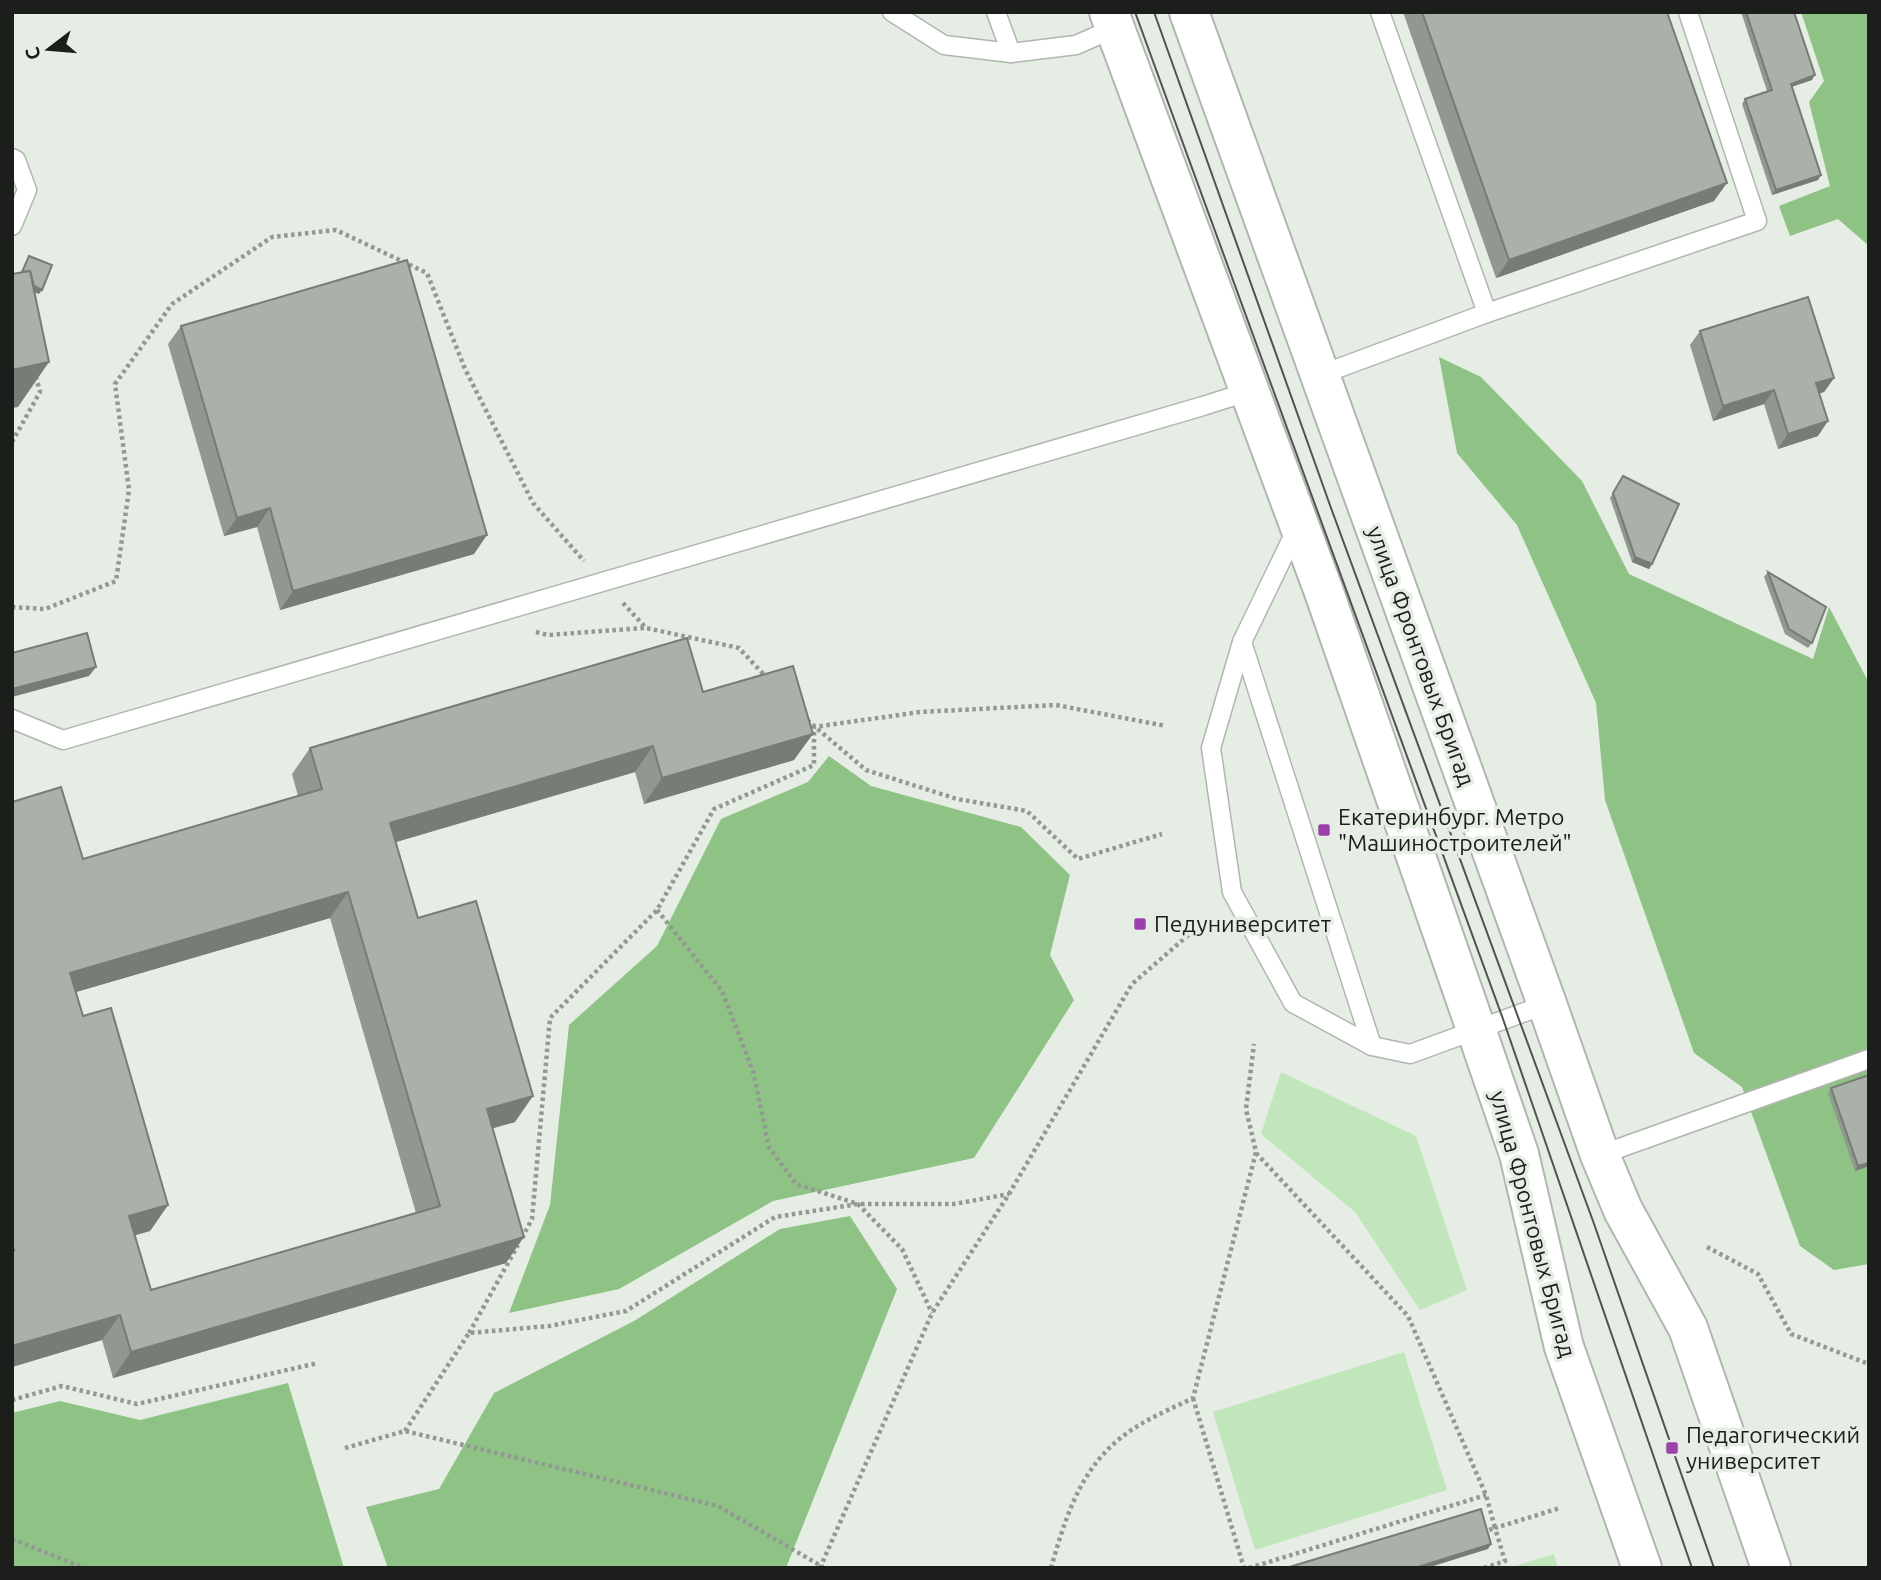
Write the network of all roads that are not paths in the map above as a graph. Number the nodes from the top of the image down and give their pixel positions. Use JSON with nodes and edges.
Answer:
{"nodes":[{"id":1,"x":892,"y":12,"type":"edge"},
{"id":2,"x":996,"y":12,"type":"edge"},
{"id":3,"x":1189,"y":12,"type":"edge"},
{"id":4,"x":1380,"y":12,"type":"edge"},
{"id":5,"x":1688,"y":12,"type":"edge"},
{"id":6,"x":1112,"y":20,"type":"edge"},
{"id":7,"x":1011,"y":53,"type":"junction"},
{"id":8,"x":12,"y":158,"type":"edge"},
{"id":9,"x":12,"y":226,"type":"edge"},
{"id":10,"x":1487,"y":313,"type":"junction"},
{"id":11,"x":1320,"y":375,"type":"junction"},
{"id":12,"x":1250,"y":391,"type":"junction"},
{"id":13,"x":1299,"y":525,"type":"junction"},
{"id":14,"x":1242,"y":642,"type":"junction"},
{"id":15,"x":12,"y":719,"type":"edge"},
{"id":16,"x":1547,"y":1004,"type":"junction"},
{"id":17,"x":1476,"y":1029,"type":"junction"},
{"id":18,"x":1372,"y":1046,"type":"junction"},
{"id":19,"x":1869,"y":1059,"type":"edge"},
{"id":20,"x":1600,"y":1155,"type":"junction"},
{"id":21,"x":1642,"y":1568,"type":"edge"},
{"id":22,"x":1771,"y":1568,"type":"edge"}],
"edges":[{"from":1,"to":7,"type":"lane"},
{"from":2,"to":7,"type":"lane"},
{"from":3,"to":11,"type":"main road","name":"улица Фронтовых Бригад"},
{"from":4,"to":10,"type":"lane"},
{"from":5,"to":10,"type":"lane"},
{"from":6,"to":7,"type":"lane"},
{"from":6,"to":12,"type":"main road","name":"улица Фронтовых Бригад"},
{"from":8,"to":9,"type":"lane"},
{"from":10,"to":11,"type":"lane"},
{"from":11,"to":16,"type":"main road","name":"улица Фронтовых Бригад"},
{"from":12,"to":13,"type":"main road","name":"улица Фронтовых Бригад"},
{"from":12,"to":15,"type":"lane"},
{"from":13,"to":14,"type":"lane"},
{"from":13,"to":17,"type":"main road","name":"улица Фронтовых Бригад"},
{"from":14,"to":18,"type":"lane"},
{"from":14,"to":18,"type":"lane"},
{"from":16,"to":17,"type":"lane"},
{"from":16,"to":20,"type":"main road","name":"улица Фронтовых Бригад"},
{"from":17,"to":18,"type":"lane"},
{"from":17,"to":21,"type":"main road","name":"улица Фронтовых Бригад"},
{"from":19,"to":20,"type":"lane"},
{"from":20,"to":22,"type":"main road","name":"улица Фронтовых Бригад"}]}
